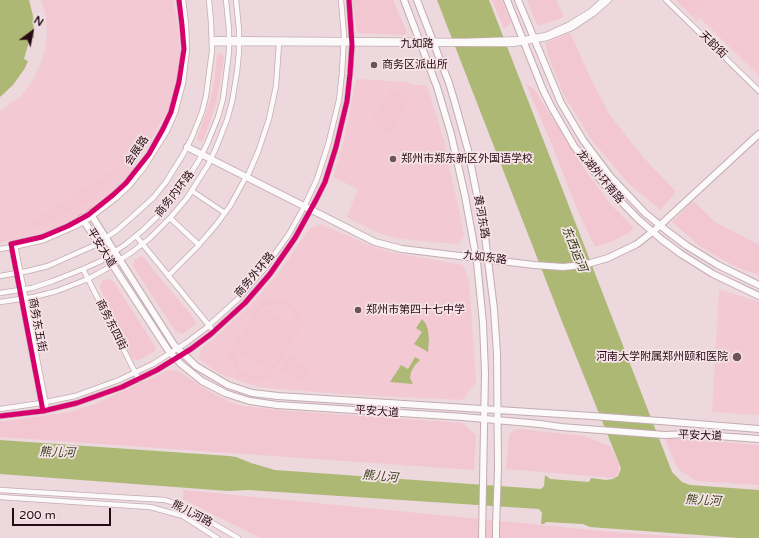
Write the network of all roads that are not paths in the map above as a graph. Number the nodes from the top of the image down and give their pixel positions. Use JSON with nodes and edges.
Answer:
{"nodes":[{"id":1,"x":179,"y":0,"type":"edge"},
{"id":2,"x":183,"y":0,"type":"edge"},
{"id":3,"x":209,"y":0,"type":"edge"},
{"id":4,"x":226,"y":0,"type":"edge"},
{"id":5,"x":236,"y":0,"type":"edge"},
{"id":6,"x":341,"y":0,"type":"edge"},
{"id":7,"x":349,"y":0,"type":"edge"},
{"id":8,"x":404,"y":0,"type":"edge"},
{"id":9,"x":417,"y":0,"type":"edge"},
{"id":10,"x":507,"y":0,"type":"edge"},
{"id":11,"x":518,"y":0,"type":"edge"},
{"id":12,"x":603,"y":0,"type":"edge"},
{"id":13,"x":609,"y":0,"type":"edge"},
{"id":14,"x":666,"y":0,"type":"edge"},
{"id":15,"x":534,"y":39,"type":"junction"},
{"id":16,"x":212,"y":41,"type":"junction"},
{"id":17,"x":229,"y":41,"type":"junction"},
{"id":18,"x":524,"y":41,"type":"junction"},
{"id":19,"x":239,"y":42,"type":"junction"},
{"id":20,"x":343,"y":42,"type":"junction"},
{"id":21,"x":352,"y":42,"type":"junction"},
{"id":22,"x":421,"y":43,"type":"junction"},
{"id":23,"x":434,"y":43,"type":"junction"},
{"id":24,"x":279,"y":44,"type":"junction"},
{"id":25,"x":759,"y":91,"type":"edge"},
{"id":26,"x":759,"y":129,"type":"edge"},
{"id":27,"x":759,"y":134,"type":"edge"},
{"id":28,"x":188,"y":146,"type":"junction"},
{"id":29,"x":203,"y":153,"type":"junction"},
{"id":30,"x":212,"y":158,"type":"junction"},
{"id":31,"x":247,"y":176,"type":"junction"},
{"id":32,"x":192,"y":191,"type":"junction"},
{"id":33,"x":305,"y":205,"type":"junction"},
{"id":34,"x":312,"y":209,"type":"junction"},
{"id":35,"x":225,"y":213,"type":"junction"},
{"id":36,"x":91,"y":215,"type":"junction"},
{"id":37,"x":170,"y":218,"type":"junction"},
{"id":38,"x":83,"y":219,"type":"junction"},
{"id":39,"x":659,"y":224,"type":"junction"},
{"id":40,"x":651,"y":231,"type":"junction"},
{"id":41,"x":136,"y":236,"type":"junction"},
{"id":42,"x":105,"y":238,"type":"junction"},
{"id":43,"x":98,"y":243,"type":"junction"},
{"id":44,"x":142,"y":244,"type":"junction"},
{"id":45,"x":13,"y":245,"type":"junction"},
{"id":46,"x":199,"y":245,"type":"junction"},
{"id":47,"x":0,"y":249,"type":"edge"},
{"id":48,"x":114,"y":252,"type":"junction"},
{"id":49,"x":476,"y":256,"type":"junction"},
{"id":50,"x":107,"y":257,"type":"junction"},
{"id":51,"x":488,"y":257,"type":"junction"},
{"id":52,"x":120,"y":261,"type":"junction"},
{"id":53,"x":113,"y":265,"type":"junction"},
{"id":54,"x":83,"y":270,"type":"junction"},
{"id":55,"x":19,"y":273,"type":"junction"},
{"id":56,"x":0,"y":276,"type":"edge"},
{"id":57,"x":168,"y":276,"type":"junction"},
{"id":58,"x":88,"y":279,"type":"junction"},
{"id":59,"x":759,"y":285,"type":"edge"},
{"id":60,"x":22,"y":289,"type":"junction"},
{"id":61,"x":0,"y":293,"type":"edge"},
{"id":62,"x":759,"y":296,"type":"edge"},
{"id":63,"x":24,"y":299,"type":"junction"},
{"id":64,"x":0,"y":302,"type":"edge"},
{"id":65,"x":209,"y":325,"type":"junction"},
{"id":66,"x":214,"y":331,"type":"junction"},
{"id":67,"x":178,"y":348,"type":"junction"},
{"id":68,"x":170,"y":353,"type":"junction"},
{"id":69,"x":183,"y":354,"type":"junction"},
{"id":70,"x":175,"y":359,"type":"junction"},
{"id":71,"x":135,"y":373,"type":"junction"},
{"id":72,"x":139,"y":380,"type":"junction"},
{"id":73,"x":44,"y":403,"type":"junction"},
{"id":74,"x":0,"y":409,"type":"edge"},
{"id":75,"x":485,"y":409,"type":"junction"},
{"id":76,"x":45,"y":410,"type":"junction"},
{"id":77,"x":498,"y":410,"type":"junction"},
{"id":78,"x":0,"y":416,"type":"edge"},
{"id":79,"x":484,"y":419,"type":"junction"},
{"id":80,"x":498,"y":420,"type":"junction"},
{"id":81,"x":759,"y":429,"type":"edge"},
{"id":82,"x":759,"y":439,"type":"edge"},
{"id":83,"x":0,"y":490,"type":"edge"},
{"id":84,"x":0,"y":497,"type":"edge"},
{"id":85,"x":217,"y":538,"type":"edge"},
{"id":86,"x":238,"y":538,"type":"edge"},
{"id":87,"x":482,"y":538,"type":"edge"},
{"id":88,"x":496,"y":538,"type":"edge"}],
"edges":[{"from":1,"to":36,"type":"street","name":"会展路"},
{"from":2,"to":36,"type":"street","name":"会展路"},
{"from":3,"to":16,"type":"street","name":"商务内环路"},
{"from":4,"to":17,"type":"street","name":"商务内环路"},
{"from":5,"to":19,"type":"street"},
{"from":6,"to":20,"type":"street","name":"商务外环路"},
{"from":7,"to":21,"type":"street","name":"商务外环路"},
{"from":8,"to":22,"type":"main road","name":"黄河东路"},
{"from":9,"to":23,"type":"main road","name":"黄河东路"},
{"from":10,"to":18,"type":"main road","name":"龙湖外环南路"},
{"from":11,"to":15,"type":"main road","name":"龙湖外环南路"},
{"from":12,"to":15,"type":"street","name":"九如路"},
{"from":13,"to":15,"type":"street","name":"九如路"},
{"from":14,"to":25,"type":"street","name":"天韵街"},
{"from":15,"to":18,"type":"street","name":"九如路"},
{"from":15,"to":39,"type":"main road","name":"龙湖外环南路"},
{"from":16,"to":17,"type":"street","name":"九如路"},
{"from":16,"to":28,"type":"street","name":"商务内环路"},
{"from":17,"to":19,"type":"street","name":"九如路"},
{"from":17,"to":29,"type":"street","name":"商务内环路"},
{"from":18,"to":23,"type":"street","name":"九如路"},
{"from":18,"to":40,"type":"main road","name":"龙湖外环南路"},
{"from":19,"to":20,"type":"street","name":"九如路"},
{"from":19,"to":24,"type":"street","name":"九如路"},
{"from":19,"to":30,"type":"street"},
{"from":20,"to":21,"type":"street","name":"九如路"},
{"from":20,"to":24,"type":"street","name":"九如路"},
{"from":20,"to":33,"type":"street","name":"商务外环路"},
{"from":21,"to":22,"type":"street","name":"九如路"},
{"from":21,"to":34,"type":"street","name":"商务外环路"},
{"from":22,"to":23,"type":"street","name":"九如路"},
{"from":22,"to":49,"type":"main road","name":"黄河东路"},
{"from":23,"to":51,"type":"main road","name":"黄河东路"},
{"from":24,"to":31,"type":"street"},
{"from":26,"to":39,"type":"main road","name":"九如东路"},
{"from":27,"to":39,"type":"main road","name":"九如东路"},
{"from":28,"to":29,"type":"main road","name":"九如东路"},
{"from":28,"to":42,"type":"street","name":"商务内环路"},
{"from":29,"to":30,"type":"main road","name":"九如东路"},
{"from":29,"to":41,"type":"street","name":"商务内环路"},
{"from":30,"to":31,"type":"main road","name":"九如东路"},
{"from":30,"to":32,"type":"street"},
{"from":31,"to":33,"type":"main road","name":"九如东路"},
{"from":31,"to":35,"type":"street"},
{"from":32,"to":35,"type":"street"},
{"from":32,"to":37,"type":"street"},
{"from":33,"to":34,"type":"main road","name":"九如东路"},
{"from":33,"to":65,"type":"street","name":"商务外环路"},
{"from":34,"to":49,"type":"main road","name":"九如东路"},
{"from":34,"to":66,"type":"street","name":"商务外环路"},
{"from":35,"to":46,"type":"street"},
{"from":36,"to":38,"type":"street","name":"会展路"},
{"from":36,"to":42,"type":"main road","name":"平安大道"},
{"from":37,"to":44,"type":"street"},
{"from":37,"to":46,"type":"street"},
{"from":38,"to":43,"type":"main road","name":"平安大道"},
{"from":38,"to":45,"type":"street","name":"会展路"},
{"from":39,"to":40,"type":"main road","name":"九如东路"},
{"from":39,"to":59,"type":"main road","name":"龙湖外环南路"},
{"from":40,"to":51,"type":"main road","name":"九如东路"},
{"from":40,"to":62,"type":"main road","name":"龙湖外环南路"},
{"from":41,"to":44,"type":"street"},
{"from":41,"to":48,"type":"street","name":"商务内环路"},
{"from":42,"to":43,"type":"street","name":"商务内环路"},
{"from":42,"to":48,"type":"main road","name":"平安大道"},
{"from":43,"to":50,"type":"main road","name":"平安大道"},
{"from":43,"to":55,"type":"street","name":"商务内环路"},
{"from":44,"to":52,"type":"street"},
{"from":44,"to":57,"type":"street"},
{"from":45,"to":47,"type":"street","name":"会展路"},
{"from":45,"to":55,"type":"street","name":"商务东五街"},
{"from":46,"to":57,"type":"street"},
{"from":48,"to":50,"type":"street","name":"商务内环路"},
{"from":48,"to":52,"type":"main road","name":"平安大道"},
{"from":49,"to":51,"type":"main road","name":"九如东路"},
{"from":49,"to":75,"type":"main road","name":"黄河东路"},
{"from":50,"to":53,"type":"main road","name":"平安大道"},
{"from":50,"to":54,"type":"street","name":"商务内环路"},
{"from":51,"to":77,"type":"main road","name":"黄河东路"},
{"from":52,"to":53,"type":"street"},
{"from":52,"to":67,"type":"main road","name":"平安大道"},
{"from":53,"to":58,"type":"street"},
{"from":53,"to":68,"type":"main road","name":"平安大道"},
{"from":54,"to":58,"type":"street","name":"商务东四街"},
{"from":54,"to":60,"type":"street","name":"商务内环路"},
{"from":55,"to":56,"type":"street","name":"商务内环路"},
{"from":55,"to":60,"type":"street","name":"商务东五街"},
{"from":57,"to":65,"type":"street"},
{"from":58,"to":63,"type":"street"},
{"from":58,"to":71,"type":"street","name":"商务东四街"},
{"from":60,"to":61,"type":"street","name":"商务内环路"},
{"from":60,"to":63,"type":"street","name":"商务东五街"},
{"from":63,"to":64,"type":"street"},
{"from":63,"to":73,"type":"street","name":"商务东五街"},
{"from":65,"to":66,"type":"street"},
{"from":65,"to":67,"type":"street","name":"商务外环路"},
{"from":66,"to":69,"type":"street","name":"商务外环路"},
{"from":67,"to":68,"type":"street","name":"商务外环路"},
{"from":67,"to":69,"type":"main road","name":"平安大道"},
{"from":68,"to":70,"type":"main road","name":"平安大道"},
{"from":68,"to":71,"type":"street","name":"商务外环路"},
{"from":69,"to":70,"type":"street","name":"商务外环路"},
{"from":69,"to":75,"type":"main road","name":"平安大道"},
{"from":70,"to":72,"type":"street","name":"商务外环路"},
{"from":70,"to":79,"type":"main road","name":"平安大道"},
{"from":71,"to":72,"type":"street","name":"商务东四街"},
{"from":71,"to":73,"type":"street","name":"商务外环路"},
{"from":72,"to":76,"type":"street","name":"商务外环路"},
{"from":73,"to":74,"type":"street","name":"商务外环路"},
{"from":73,"to":76,"type":"street","name":"商务东五街"},
{"from":75,"to":77,"type":"main road","name":"平安大道"},
{"from":75,"to":79,"type":"main road","name":"黄河东路"},
{"from":76,"to":78,"type":"street","name":"商务外环路"},
{"from":77,"to":80,"type":"main road","name":"黄河东路"},
{"from":77,"to":81,"type":"main road","name":"平安大道","bridge":true},
{"from":79,"to":80,"type":"main road","name":"平安大道"},
{"from":79,"to":87,"type":"main road","name":"黄河东路"},
{"from":80,"to":82,"type":"main road","name":"平安大道"},
{"from":80,"to":88,"type":"main road","name":"黄河东路","bridge":true},
{"from":83,"to":86,"type":"street","name":"熊儿河路"},
{"from":84,"to":85,"type":"street","name":"熊儿河路"}]}
